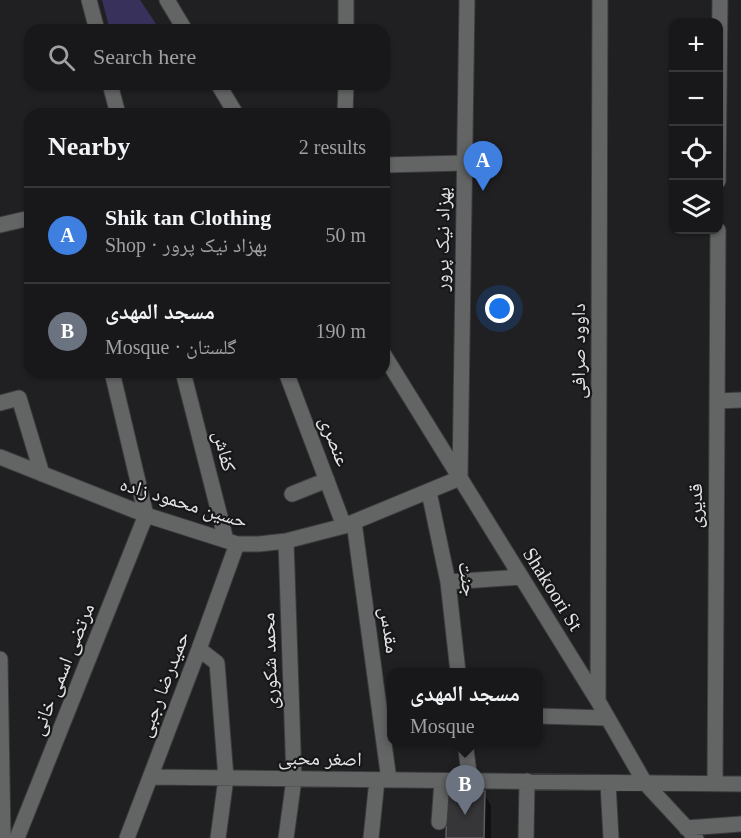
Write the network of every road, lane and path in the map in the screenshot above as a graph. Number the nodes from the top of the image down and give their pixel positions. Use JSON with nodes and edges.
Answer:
{"nodes":[{"id":1,"x":89,"y":0,"type":"edge"},
{"id":2,"x":167,"y":0,"type":"edge"},
{"id":3,"x":346,"y":0,"type":"edge"},
{"id":4,"x":467,"y":0,"type":"edge"},
{"id":5,"x":600,"y":0,"type":"edge"},
{"id":6,"x":720,"y":0,"type":"edge"},
{"id":7,"x":95,"y":24,"type":"edge"},
{"id":8,"x":181,"y":24,"type":"edge"},
{"id":9,"x":346,"y":24,"type":"edge"},
{"id":10,"x":112,"y":90,"type":"edge"},
{"id":11,"x":222,"y":90,"type":"edge"},
{"id":12,"x":346,"y":90,"type":"edge"},
{"id":13,"x":116,"y":108,"type":"edge"},
{"id":14,"x":232,"y":108,"type":"edge"},
{"id":15,"x":345,"y":108,"type":"edge"},
{"id":16,"x":464,"y":163,"type":"junction"},
{"id":17,"x":390,"y":165,"type":"edge"},
{"id":18,"x":718,"y":180,"type":"edge"},
{"id":19,"x":24,"y":219,"type":"edge"},
{"id":20,"x":0,"y":225,"type":"edge"},
{"id":21,"x":718,"y":234,"type":"edge"},
{"id":22,"x":390,"y":365,"type":"edge"},
{"id":23,"x":113,"y":378,"type":"edge"},
{"id":24,"x":185,"y":378,"type":"edge"},
{"id":25,"x":288,"y":378,"type":"edge"},
{"id":26,"x":741,"y":400,"type":"edge"},
{"id":27,"x":717,"y":401,"type":"junction"},
{"id":28,"x":0,"y":403,"type":"edge"},
{"id":29,"x":0,"y":457,"type":"edge"},
{"id":30,"x":42,"y":474,"type":"junction"},
{"id":31,"x":460,"y":478,"type":"junction"},
{"id":32,"x":327,"y":480,"type":"junction"},
{"id":33,"x":429,"y":492,"type":"junction"},
{"id":34,"x":292,"y":494,"type":"dead end"},
{"id":35,"x":146,"y":515,"type":"junction"},
{"id":36,"x":349,"y":524,"type":"junction"},
{"id":37,"x":286,"y":541,"type":"junction"},
{"id":38,"x":232,"y":542,"type":"junction"},
{"id":39,"x":521,"y":577,"type":"junction"},
{"id":40,"x":448,"y":582,"type":"junction"},
{"id":41,"x":200,"y":649,"type":"junction"},
{"id":42,"x":0,"y":658,"type":"edge"},
{"id":43,"x":458,"y":668,"type":"edge"},
{"id":44,"x":598,"y":701,"type":"junction"},
{"id":45,"x":543,"y":716,"type":"edge"},
{"id":46,"x":607,"y":718,"type":"junction"},
{"id":47,"x":466,"y":746,"type":"edge"},
{"id":48,"x":150,"y":777,"type":"junction"},
{"id":49,"x":226,"y":778,"type":"junction"},
{"id":50,"x":294,"y":779,"type":"junction"},
{"id":51,"x":383,"y":780,"type":"junction"},
{"id":52,"x":442,"y":781,"type":"junction"},
{"id":53,"x":470,"y":781,"type":"junction"},
{"id":54,"x":527,"y":781,"type":"junction"},
{"id":55,"x":608,"y":783,"type":"junction"},
{"id":56,"x":645,"y":783,"type":"junction"},
{"id":57,"x":715,"y":784,"type":"junction"},
{"id":58,"x":741,"y":784,"type":"edge"},
{"id":59,"x":439,"y":822,"type":"dead end"},
{"id":60,"x":741,"y":824,"type":"edge"},
{"id":61,"x":691,"y":833,"type":"edge"},
{"id":62,"x":3,"y":838,"type":"edge"},
{"id":63,"x":17,"y":838,"type":"edge"},
{"id":64,"x":127,"y":838,"type":"edge"},
{"id":65,"x":218,"y":838,"type":"edge"},
{"id":66,"x":286,"y":838,"type":"edge"},
{"id":67,"x":371,"y":838,"type":"edge"},
{"id":68,"x":526,"y":838,"type":"edge"},
{"id":69,"x":611,"y":838,"type":"edge"}],
"edges":[{"from":1,"to":7,"type":"street"},
{"from":2,"to":8,"type":"street"},
{"from":3,"to":9,"type":"street"},
{"from":4,"to":16,"type":"street","name":"بهزاد نیک پرور"},
{"from":5,"to":44,"type":"street","name":"داوود صرافی"},
{"from":6,"to":18,"type":"street"},
{"from":10,"to":13,"type":"street"},
{"from":11,"to":14,"type":"street"},
{"from":12,"to":15,"type":"street"},
{"from":16,"to":17,"type":"street"},
{"from":16,"to":31,"type":"street","name":"بهزاد نیک پرور"},
{"from":19,"to":20,"type":"street"},
{"from":21,"to":27,"type":"street","name":"قدیری"},
{"from":22,"to":31,"type":"street","name":"Shakoori St"},
{"from":23,"to":35,"type":"street"},
{"from":24,"to":38,"type":"street","name":"کفاش"},
{"from":25,"to":32,"type":"street","name":"عنصری"},
{"from":26,"to":27,"type":"street"},
{"from":27,"to":57,"type":"street","name":"قدیری"},
{"from":28,"to":30,"type":"street"},
{"from":29,"to":30,"type":"street","name":"حسین محمود زاده"},
{"from":30,"to":35,"type":"street","name":"حسین محمود زاده"},
{"from":31,"to":33,"type":"street","name":"حسین محمود زاده"},
{"from":31,"to":39,"type":"street","name":"Shakoori St"},
{"from":32,"to":34,"type":"street"},
{"from":32,"to":36,"type":"street","name":"عنصری"},
{"from":33,"to":36,"type":"street","name":"حسین محمود زاده"},
{"from":33,"to":40,"type":"street","name":"جنت"},
{"from":35,"to":38,"type":"street","name":"حسین محمود زاده"},
{"from":35,"to":63,"type":"street","name":"مرتضی اسمی خانی"},
{"from":36,"to":37,"type":"street","name":"حسین محمود زاده"},
{"from":36,"to":51,"type":"street","name":"مقدس"},
{"from":37,"to":38,"type":"street","name":"حسین محمود زاده"},
{"from":37,"to":50,"type":"street","name":"محمد شکوری"},
{"from":38,"to":41,"type":"street","name":"حمیدرضا رجبی"},
{"from":39,"to":40,"type":"street"},
{"from":39,"to":44,"type":"street","name":"Shakoori St"},
{"from":40,"to":43,"type":"street","name":"جنت"},
{"from":41,"to":48,"type":"street","name":"حمیدرضا رجبی"},
{"from":41,"to":49,"type":"street"},
{"from":42,"to":62,"type":"street"},
{"from":44,"to":46,"type":"street","name":"Shakoori St"},
{"from":45,"to":46,"type":"street"},
{"from":46,"to":56,"type":"street","name":"Shakoori St"},
{"from":47,"to":53,"type":"street"},
{"from":48,"to":49,"type":"street","name":"اصغر محبی"},
{"from":48,"to":64,"type":"street","name":"حمیدرضا رجبی"},
{"from":49,"to":50,"type":"street","name":"اصغر محبی"},
{"from":49,"to":65,"type":"street"},
{"from":50,"to":51,"type":"street","name":"اصغر محبی"},
{"from":50,"to":66,"type":"street","name":"محمد شکوری"},
{"from":51,"to":52,"type":"street","name":"اصغر محبی"},
{"from":51,"to":67,"type":"street","name":"مقدس"},
{"from":52,"to":53,"type":"street","name":"اصغر محبی"},
{"from":52,"to":59,"type":"street"},
{"from":53,"to":54,"type":"street","name":"اصغر محبی"},
{"from":54,"to":55,"type":"street","name":"اصغر محبی"},
{"from":54,"to":68,"type":"street"},
{"from":55,"to":56,"type":"street","name":"اصغر محبی"},
{"from":55,"to":69,"type":"street"},
{"from":56,"to":57,"type":"street","name":"اصغر محبی"},
{"from":56,"to":61,"type":"street","name":"Shakoori St"},
{"from":57,"to":58,"type":"street","name":"اصغر محبی"},
{"from":60,"to":61,"type":"street"}]}
